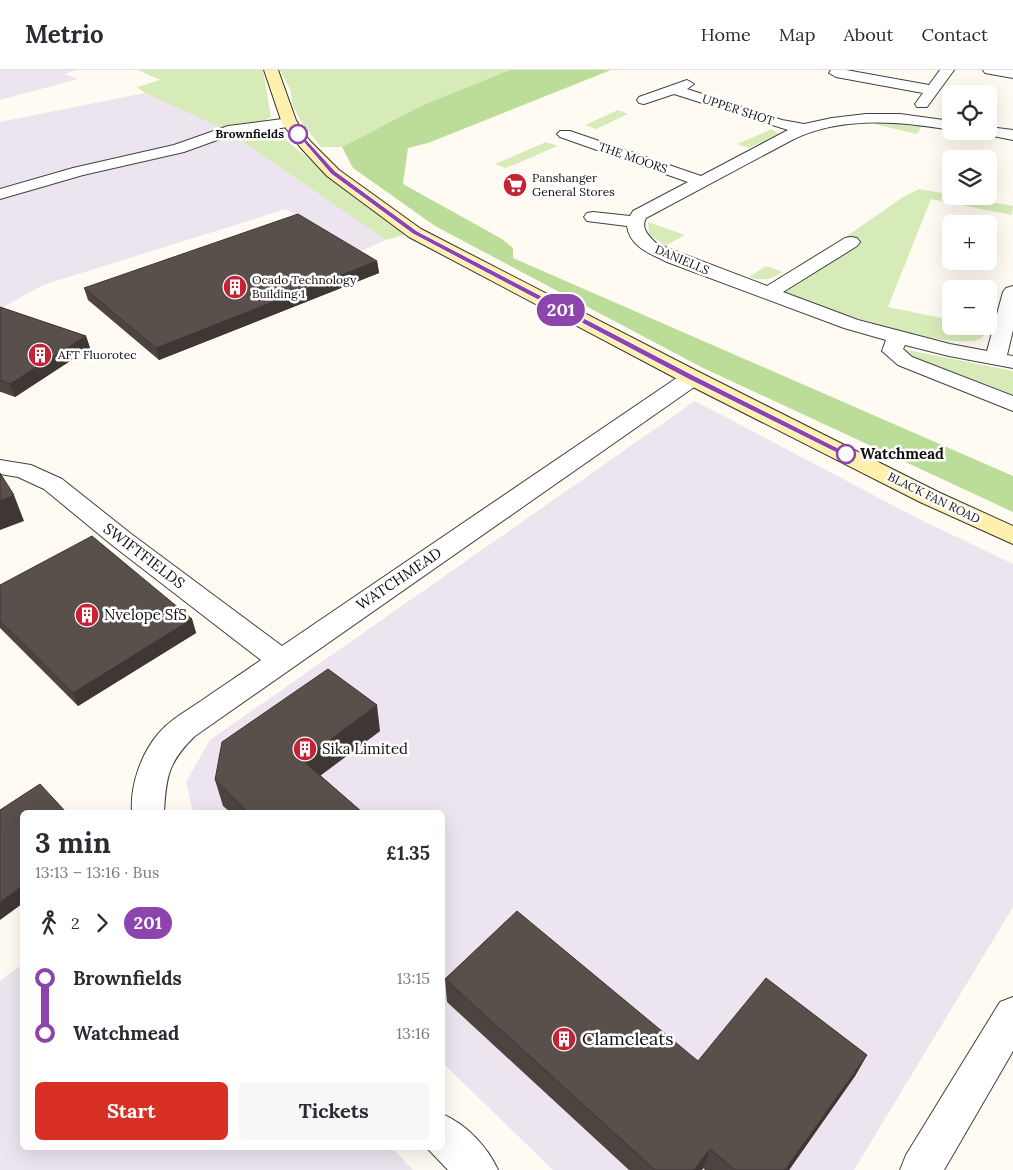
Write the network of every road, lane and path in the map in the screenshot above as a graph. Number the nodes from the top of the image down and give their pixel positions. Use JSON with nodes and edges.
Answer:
{"nodes":[{"id":1,"x":271,"y":70,"type":"edge"},
{"id":2,"x":839,"y":70,"type":"edge"},
{"id":3,"x":947,"y":70,"type":"edge"},
{"id":4,"x":990,"y":70,"type":"edge"},
{"id":5,"x":1013,"y":74,"type":"edge"},
{"id":6,"x":932,"y":90,"type":"junction"},
{"id":7,"x":644,"y":100,"type":"dead end"},
{"id":8,"x":910,"y":119,"type":"junction"},
{"id":9,"x":290,"y":122,"type":"junction"},
{"id":10,"x":942,"y":124,"type":"edge"},
{"id":11,"x":585,"y":125,"type":"dead end"},
{"id":12,"x":804,"y":129,"type":"junction"},
{"id":13,"x":997,"y":132,"type":"edge"},
{"id":14,"x":1013,"y":135,"type":"edge"},
{"id":15,"x":700,"y":181,"type":"junction"},
{"id":16,"x":0,"y":194,"type":"edge"},
{"id":17,"x":593,"y":217,"type":"dead end"},
{"id":18,"x":636,"y":222,"type":"junction"},
{"id":19,"x":851,"y":242,"type":"dead end"},
{"id":20,"x":1013,"y":292,"type":"edge"},
{"id":21,"x":767,"y":294,"type":"junction"},
{"id":22,"x":897,"y":338,"type":"junction"},
{"id":23,"x":1004,"y":361,"type":"edge"},
{"id":24,"x":692,"y":378,"type":"junction"},
{"id":25,"x":1013,"y":404,"type":"edge"},
{"id":26,"x":0,"y":467,"type":"edge"},
{"id":27,"x":1013,"y":536,"type":"edge"},
{"id":28,"x":281,"y":660,"type":"junction"},
{"id":29,"x":148,"y":810,"type":"edge"},
{"id":30,"x":1013,"y":1015,"type":"edge"},
{"id":31,"x":445,"y":1137,"type":"edge"},
{"id":32,"x":477,"y":1170,"type":"edge"},
{"id":33,"x":921,"y":1170,"type":"edge"}],
"edges":[{"from":1,"to":9,"type":"main road","name":"BLACK FAN ROAD"},
{"from":2,"to":6,"type":"street"},
{"from":3,"to":6,"type":"street"},
{"from":4,"to":5,"type":"street"},
{"from":6,"to":8,"type":"street"},
{"from":7,"to":12,"type":"street","name":"UPPER SHOT"},
{"from":8,"to":10,"type":"street"},
{"from":8,"to":12,"type":"street"},
{"from":9,"to":16,"type":"street"},
{"from":9,"to":24,"type":"main road","name":"BLACK FAN ROAD"},
{"from":11,"to":15,"type":"street","name":"THE MOORS"},
{"from":12,"to":15,"type":"street"},
{"from":13,"to":14,"type":"street"},
{"from":15,"to":18,"type":"street"},
{"from":17,"to":18,"type":"street"},
{"from":18,"to":21,"type":"street","name":"DANIELLS"},
{"from":19,"to":21,"type":"street"},
{"from":20,"to":23,"type":"street"},
{"from":21,"to":22,"type":"street","name":"DANIELLS"},
{"from":22,"to":23,"type":"street","name":"DANIELLS"},
{"from":22,"to":25,"type":"street"},
{"from":24,"to":27,"type":"main road","name":"BLACK FAN ROAD"},
{"from":24,"to":28,"type":"street","name":"WATCHMEAD"},
{"from":26,"to":28,"type":"street","name":"SWIFTFIELDS"},
{"from":28,"to":29,"type":"street","name":"WATCHMEAD"},
{"from":30,"to":33,"type":"street"},
{"from":31,"to":32,"type":"street"}]}
